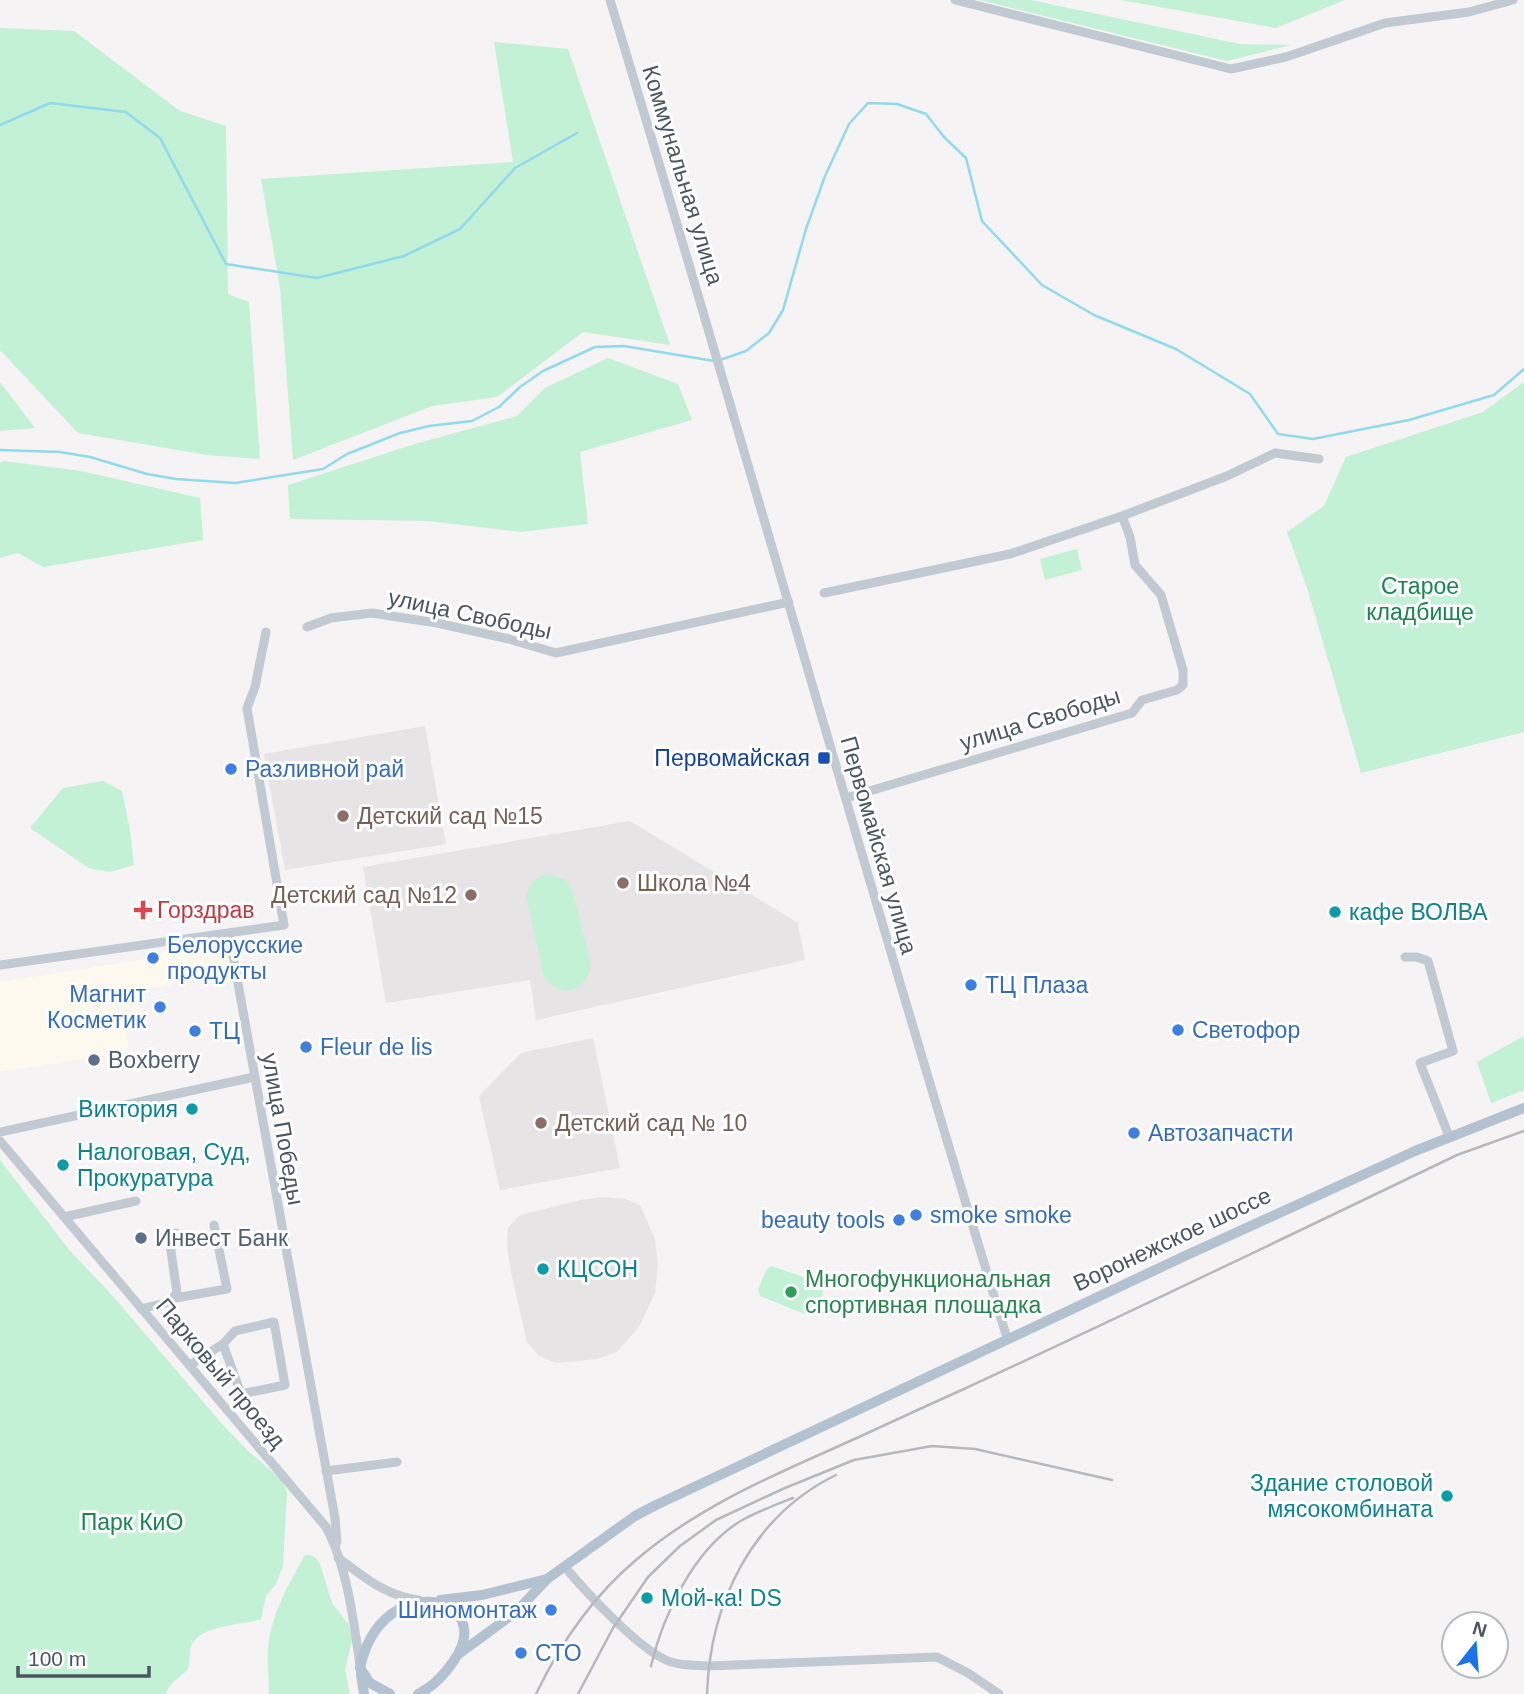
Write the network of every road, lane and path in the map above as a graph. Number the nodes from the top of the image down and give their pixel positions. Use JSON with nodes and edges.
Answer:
{"nodes":[{"id":1,"x":610,"y":0,"type":"edge"},
{"id":2,"x":955,"y":0,"type":"edge"},
{"id":3,"x":1513,"y":0,"type":"edge"},
{"id":4,"x":717,"y":362,"type":"joint"},
{"id":5,"x":1319,"y":459,"type":"dead end"},
{"id":6,"x":1122,"y":516,"type":"junction"},
{"id":7,"x":824,"y":593,"type":"dead end"},
{"id":8,"x":789,"y":602,"type":"junction"},
{"id":9,"x":307,"y":627,"type":"dead end"},
{"id":10,"x":266,"y":632,"type":"dead end"},
{"id":11,"x":846,"y":798,"type":"junction"},
{"id":12,"x":229,"y":934,"type":"junction"},
{"id":13,"x":1405,"y":957,"type":"dead end"},
{"id":14,"x":0,"y":965,"type":"edge"},
{"id":15,"x":254,"y":1077,"type":"junction"},
{"id":16,"x":1524,"y":1108,"type":"edge"},
{"id":17,"x":0,"y":1132,"type":"edge"},
{"id":18,"x":1449,"y":1136,"type":"junction"},
{"id":19,"x":0,"y":1141,"type":"edge"},
{"id":20,"x":136,"y":1201,"type":"dead end"},
{"id":21,"x":64,"y":1217,"type":"junction"},
{"id":22,"x":214,"y":1225,"type":"dead end"},
{"id":23,"x":176,"y":1233,"type":"dead end"},
{"id":24,"x":174,"y":1298,"type":"junction"},
{"id":25,"x":141,"y":1309,"type":"junction"},
{"id":26,"x":1007,"y":1338,"type":"junction"},
{"id":27,"x":223,"y":1344,"type":"junction"},
{"id":28,"x":190,"y":1365,"type":"junction"},
{"id":29,"x":397,"y":1462,"type":"dead end"},
{"id":30,"x":326,"y":1471,"type":"junction"},
{"id":31,"x":338,"y":1558,"type":"junction"},
{"id":32,"x":565,"y":1567,"type":"junction"},
{"id":33,"x":547,"y":1579,"type":"junction"},
{"id":34,"x":430,"y":1600,"type":"junction"},
{"id":35,"x":460,"y":1653,"type":"junction"},
{"id":36,"x":360,"y":1668,"type":"junction"},
{"id":37,"x":434,"y":1684,"type":"junction"},
{"id":38,"x":364,"y":1694,"type":"edge"},
{"id":39,"x":390,"y":1694,"type":"edge"},
{"id":40,"x":418,"y":1694,"type":"edge"},
{"id":41,"x":426,"y":1694,"type":"edge"},
{"id":42,"x":999,"y":1694,"type":"edge"}],
"edges":[{"from":1,"to":4,"type":"street","name":"Коммунальная улица"},
{"from":2,"to":3,"type":"street"},
{"from":4,"to":8,"type":"street","name":"Первомайская улица"},
{"from":5,"to":6,"type":"street"},
{"from":6,"to":7,"type":"street"},
{"from":6,"to":11,"type":"street","name":"улица Свободы"},
{"from":8,"to":9,"type":"street","name":"улица Свободы"},
{"from":8,"to":11,"type":"street","name":"Первомайская улица"},
{"from":10,"to":12,"type":"street"},
{"from":11,"to":26,"type":"street","name":"Первомайская улица"},
{"from":12,"to":14,"type":"street"},
{"from":12,"to":15,"type":"street","name":"улица Победы"},
{"from":13,"to":18,"type":"street"},
{"from":15,"to":17,"type":"street"},
{"from":15,"to":30,"type":"street","name":"улица Победы"},
{"from":16,"to":18,"type":"main road","name":"Воронежское шоссе"},
{"from":18,"to":26,"type":"main road","name":"Воронежское шоссе"},
{"from":19,"to":21,"type":"street","name":"Парковый проезд"},
{"from":20,"to":21,"type":"street"},
{"from":21,"to":25,"type":"street","name":"Парковый проезд"},
{"from":22,"to":24,"type":"street"},
{"from":23,"to":24,"type":"street"},
{"from":24,"to":25,"type":"street"},
{"from":25,"to":28,"type":"street","name":"Парковый проезд"},
{"from":26,"to":32,"type":"main road","name":"Воронежское шоссе"},
{"from":27,"to":27,"type":"street"},
{"from":27,"to":28,"type":"street"},
{"from":28,"to":31,"type":"street","name":"Парковый проезд"},
{"from":29,"to":30,"type":"street"},
{"from":30,"to":31,"type":"street","name":"улица Победы"},
{"from":31,"to":34,"type":"street"},
{"from":31,"to":36,"type":"street","name":"Парковый проезд"},
{"from":32,"to":33,"type":"main road","name":"Воронежское шоссе"},
{"from":32,"to":42,"type":"street"},
{"from":33,"to":34,"type":"main road","name":"Воронежское шоссе"},
{"from":33,"to":35,"type":"main road","name":"Воронежское шоссе"},
{"from":34,"to":35,"type":"main road"},
{"from":34,"to":36,"type":"main road","name":"Воронежское шоссе"},
{"from":35,"to":37,"type":"main road","name":"Воронежское шоссе"},
{"from":36,"to":38,"type":"main road"},
{"from":36,"to":39,"type":"main road"},
{"from":37,"to":40,"type":"main road"},
{"from":37,"to":41,"type":"main road","name":"Воронежское шоссе"}]}
